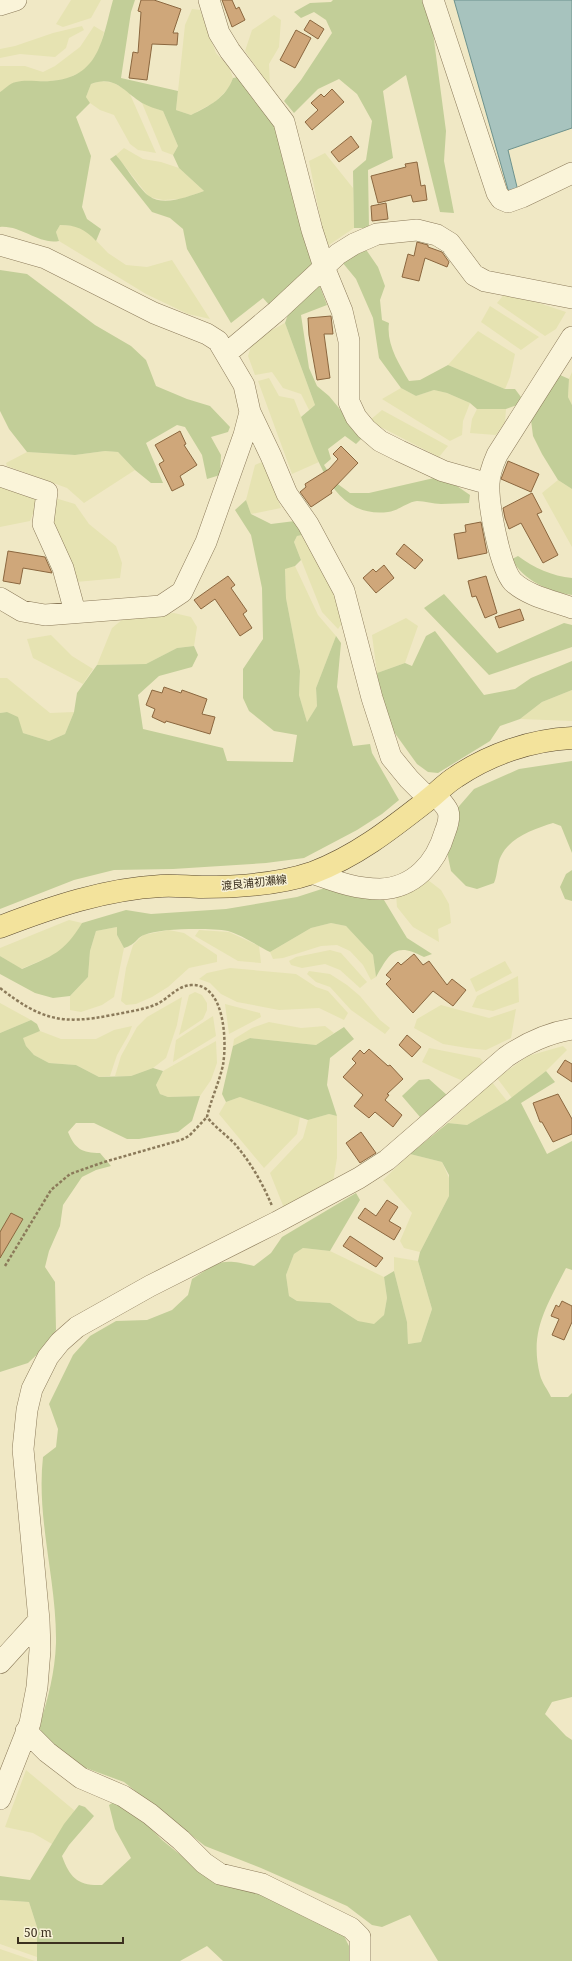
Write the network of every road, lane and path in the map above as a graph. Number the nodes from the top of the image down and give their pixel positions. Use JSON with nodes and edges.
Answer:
{"nodes":[{"id":1,"x":16,"y":0,"type":"edge"},
{"id":2,"x":209,"y":0,"type":"edge"},
{"id":3,"x":433,"y":0,"type":"edge"},
{"id":4,"x":0,"y":5,"type":"edge"},
{"id":5,"x":572,"y":172,"type":"edge"},
{"id":6,"x":0,"y":245,"type":"edge"},
{"id":7,"x":324,"y":267,"type":"junction"},
{"id":8,"x":572,"y":298,"type":"edge"},
{"id":9,"x":572,"y":337,"type":"edge"},
{"id":10,"x":227,"y":353,"type":"junction"},
{"id":11,"x":250,"y":412,"type":"junction"},
{"id":12,"x":0,"y":476,"type":"edge"},
{"id":13,"x":488,"y":484,"type":"junction"},
{"id":14,"x":0,"y":598,"type":"edge"},
{"id":15,"x":572,"y":608,"type":"edge"},
{"id":16,"x":75,"y":612,"type":"junction"},
{"id":17,"x":572,"y":738,"type":"edge"},
{"id":18,"x":432,"y":796,"type":"junction"},
{"id":19,"x":312,"y":873,"type":"junction"},
{"id":20,"x":0,"y":927,"type":"edge"},
{"id":21,"x":0,"y":988,"type":"edge"},
{"id":22,"x":572,"y":1029,"type":"edge"},
{"id":23,"x":207,"y":1117,"type":"junction"},
{"id":24,"x":277,"y":1222,"type":"junction"},
{"id":25,"x":5,"y":1266,"type":"dead end"},
{"id":26,"x":39,"y":1620,"type":"junction"},
{"id":27,"x":0,"y":1663,"type":"edge"},
{"id":28,"x":26,"y":1731,"type":"junction"},
{"id":29,"x":0,"y":1799,"type":"edge"},
{"id":30,"x":360,"y":1961,"type":"edge"}],
"edges":[{"from":1,"to":4,"type":"street"},
{"from":2,"to":7,"type":"street"},
{"from":3,"to":5,"type":"street"},
{"from":6,"to":10,"type":"street"},
{"from":7,"to":8,"type":"street"},
{"from":7,"to":10,"type":"street"},
{"from":7,"to":13,"type":"street"},
{"from":9,"to":13,"type":"street"},
{"from":10,"to":11,"type":"street"},
{"from":11,"to":16,"type":"street"},
{"from":11,"to":18,"type":"street"},
{"from":12,"to":16,"type":"street"},
{"from":13,"to":15,"type":"street"},
{"from":14,"to":16,"type":"street"},
{"from":17,"to":18,"type":"main road","name":"渡良浦初瀬線"},
{"from":18,"to":19,"type":"main road","name":"渡良浦初瀬線"},
{"from":18,"to":19,"type":"street"},
{"from":19,"to":20,"type":"main road","name":"渡良浦初瀬線"},
{"from":21,"to":23,"type":"path"},
{"from":22,"to":24,"type":"street"},
{"from":23,"to":24,"type":"path"},
{"from":23,"to":25,"type":"path"},
{"from":24,"to":26,"type":"street"},
{"from":26,"to":27,"type":"street"},
{"from":26,"to":28,"type":"street"},
{"from":28,"to":29,"type":"street"},
{"from":28,"to":30,"type":"street"}]}
